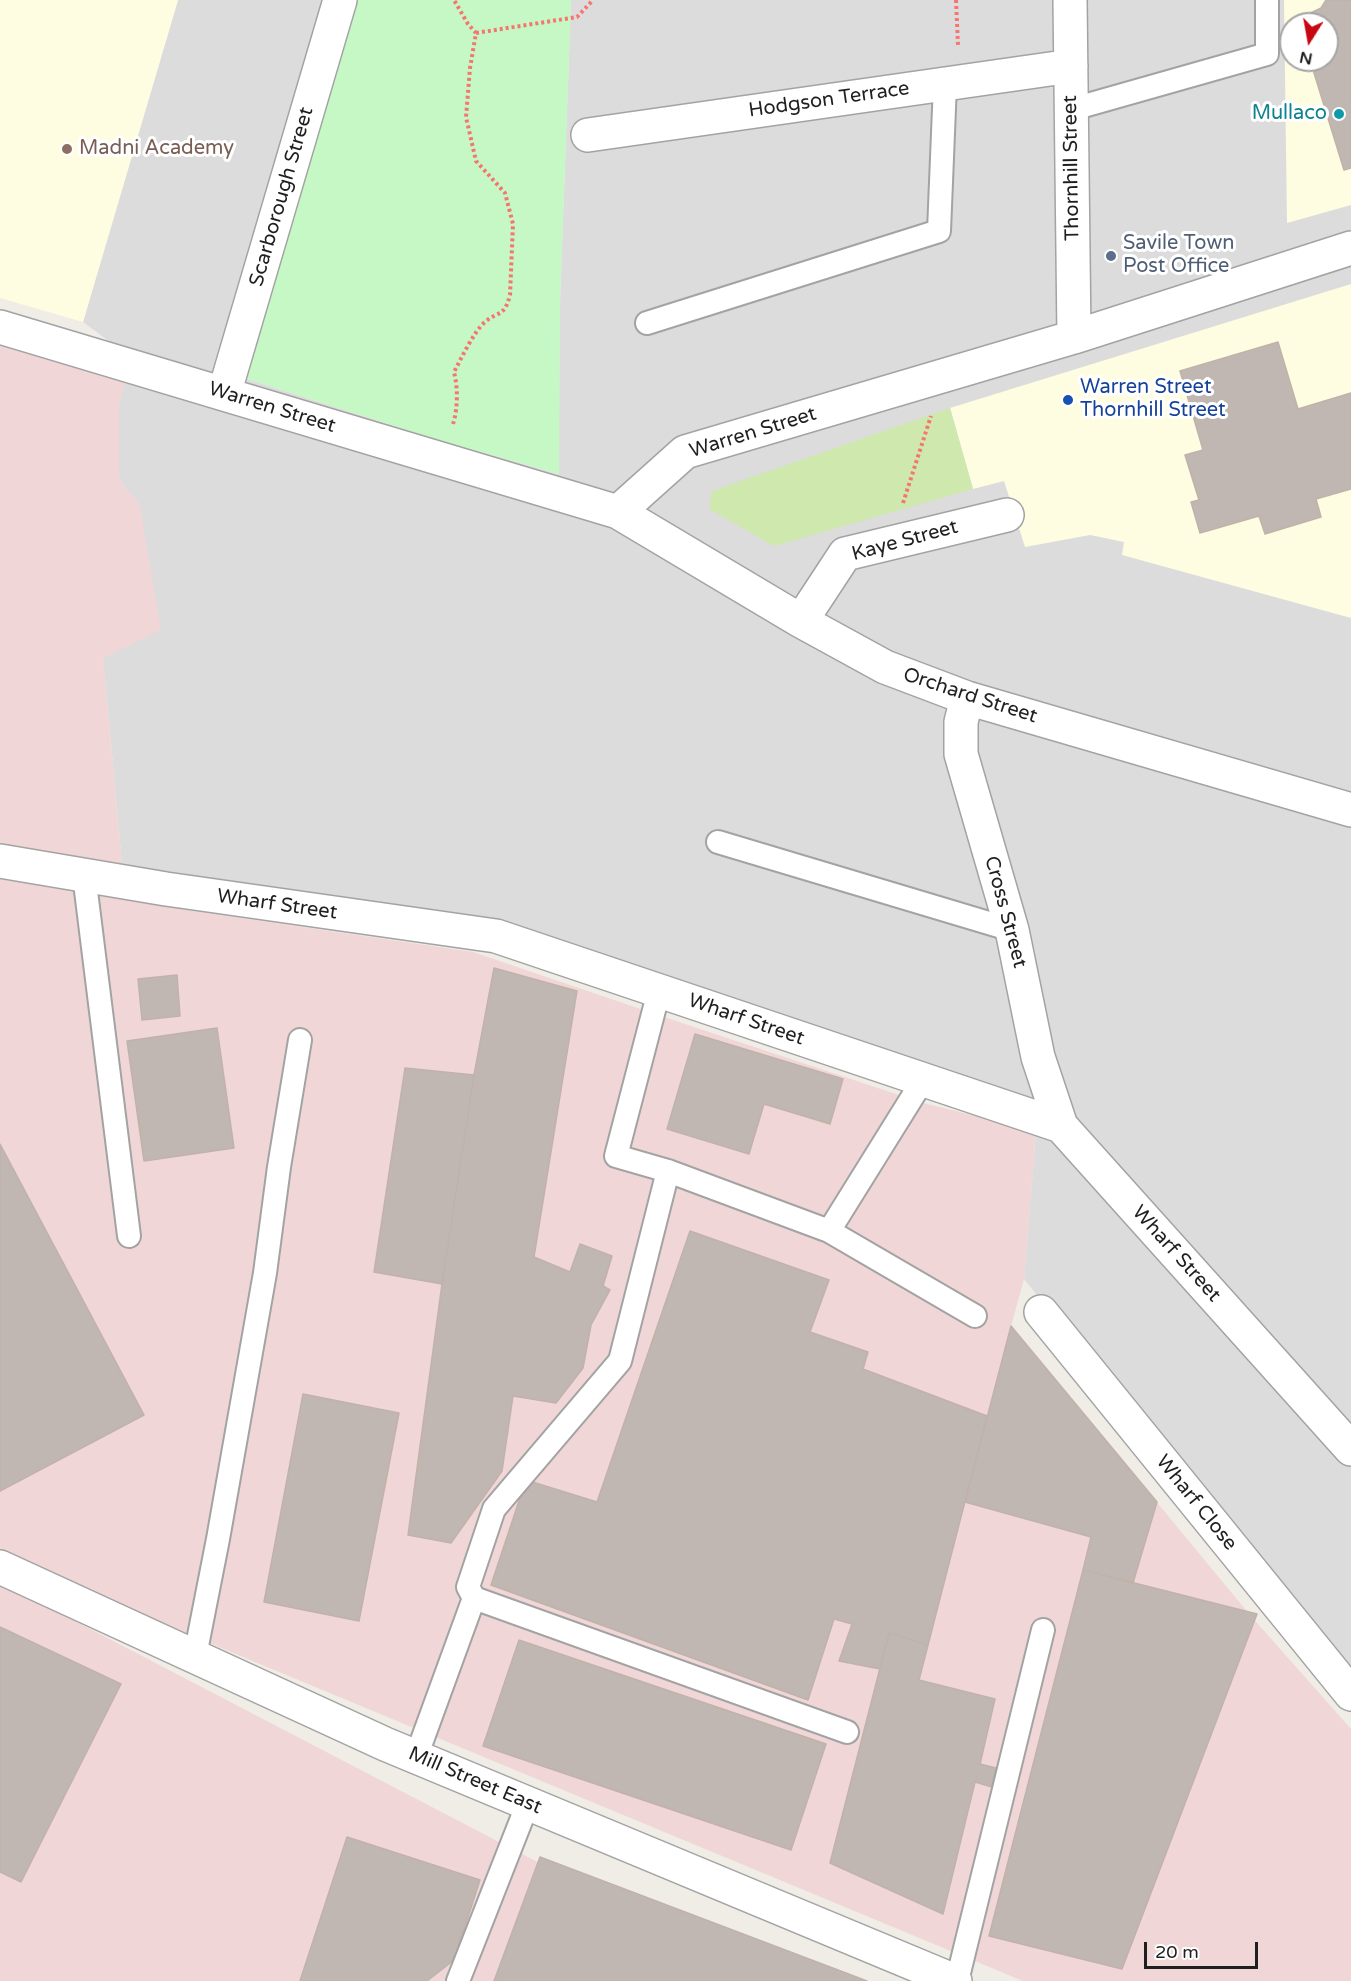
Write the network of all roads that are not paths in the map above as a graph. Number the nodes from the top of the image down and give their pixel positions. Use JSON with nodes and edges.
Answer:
{"nodes":[{"id":1,"x":340,"y":0,"type":"edge"},
{"id":2,"x":1070,"y":0,"type":"edge"},
{"id":3,"x":1267,"y":0,"type":"edge"},
{"id":4,"x":1071,"y":66,"type":"junction"},
{"id":5,"x":952,"y":83,"type":"junction"},
{"id":6,"x":1073,"y":109,"type":"junction"},
{"id":7,"x":588,"y":135,"type":"dead end"},
{"id":8,"x":1351,"y":248,"type":"edge"},
{"id":9,"x":647,"y":322,"type":"dead end"},
{"id":10,"x":0,"y":327,"type":"edge"},
{"id":11,"x":1074,"y":336,"type":"junction"},
{"id":12,"x":224,"y":394,"type":"junction"},
{"id":13,"x":618,"y":512,"type":"junction"},
{"id":14,"x":1006,"y":515,"type":"dead end"},
{"id":15,"x":801,"y":621,"type":"junction"},
{"id":16,"x":967,"y":698,"type":"junction"},
{"id":17,"x":1351,"y":810,"type":"edge"},
{"id":18,"x":718,"y":842,"type":"dead end"},
{"id":19,"x":0,"y":861,"type":"edge"},
{"id":20,"x":84,"y":875,"type":"junction"},
{"id":21,"x":1012,"y":930,"type":"junction"},
{"id":22,"x":658,"y":991,"type":"junction"},
{"id":23,"x":300,"y":1040,"type":"dead end"},
{"id":24,"x":923,"y":1080,"type":"junction"},
{"id":25,"x":1061,"y":1126,"type":"junction"},
{"id":26,"x":668,"y":1171,"type":"junction"},
{"id":27,"x":829,"y":1232,"type":"junction"},
{"id":28,"x":129,"y":1236,"type":"dead end"},
{"id":29,"x":1041,"y":1312,"type":"dead end"},
{"id":30,"x":975,"y":1316,"type":"dead end"},
{"id":31,"x":1351,"y":1449,"type":"edge"},
{"id":32,"x":0,"y":1567,"type":"edge"},
{"id":33,"x":474,"y":1598,"type":"junction"},
{"id":34,"x":1043,"y":1630,"type":"dead end"},
{"id":35,"x":195,"y":1656,"type":"junction"},
{"id":36,"x":1346,"y":1676,"type":"edge"},
{"id":37,"x":847,"y":1732,"type":"dead end"},
{"id":38,"x":416,"y":1757,"type":"junction"},
{"id":39,"x":528,"y":1803,"type":"junction"},
{"id":40,"x":458,"y":1981,"type":"edge"},
{"id":41,"x":956,"y":1981,"type":"edge"}],
"edges":[{"from":1,"to":12,"type":"street","name":"Scarborough Street"},
{"from":2,"to":4,"type":"street","name":"Thornhill Street"},
{"from":3,"to":6,"type":"lane"},
{"from":4,"to":5,"type":"street","name":"Hodgson Terrace"},
{"from":4,"to":6,"type":"street","name":"Thornhill Street"},
{"from":5,"to":7,"type":"street","name":"Hodgson Terrace"},
{"from":5,"to":9,"type":"lane"},
{"from":6,"to":11,"type":"street","name":"Thornhill Street"},
{"from":8,"to":11,"type":"street","name":"Warren Street"},
{"from":10,"to":12,"type":"street","name":"Warren Street"},
{"from":11,"to":13,"type":"street","name":"Warren Street"},
{"from":12,"to":13,"type":"street","name":"Warren Street"},
{"from":13,"to":15,"type":"street","name":"Orchard Street"},
{"from":14,"to":15,"type":"street","name":"Kaye Street"},
{"from":15,"to":16,"type":"street","name":"Orchard Street"},
{"from":16,"to":17,"type":"street","name":"Orchard Street"},
{"from":16,"to":21,"type":"street","name":"Cross Street"},
{"from":18,"to":21,"type":"lane"},
{"from":19,"to":20,"type":"street","name":"Wharf Street"},
{"from":20,"to":22,"type":"street","name":"Wharf Street"},
{"from":20,"to":28,"type":"lane"},
{"from":21,"to":25,"type":"street","name":"Cross Street"},
{"from":22,"to":24,"type":"street","name":"Wharf Street"},
{"from":22,"to":26,"type":"lane"},
{"from":23,"to":35,"type":"lane"},
{"from":24,"to":25,"type":"street","name":"Wharf Street"},
{"from":24,"to":27,"type":"lane"},
{"from":25,"to":31,"type":"street","name":"Wharf Street"},
{"from":26,"to":27,"type":"lane"},
{"from":26,"to":33,"type":"lane"},
{"from":27,"to":30,"type":"lane"},
{"from":29,"to":36,"type":"street","name":"Wharf Close"},
{"from":32,"to":35,"type":"street","name":"Mill Street East"},
{"from":33,"to":37,"type":"lane"},
{"from":33,"to":38,"type":"lane"},
{"from":34,"to":41,"type":"lane"},
{"from":35,"to":38,"type":"street","name":"Mill Street East"},
{"from":38,"to":39,"type":"street","name":"Mill Street East"},
{"from":39,"to":40,"type":"lane"},
{"from":39,"to":41,"type":"street","name":"Mill Street East"}]}
